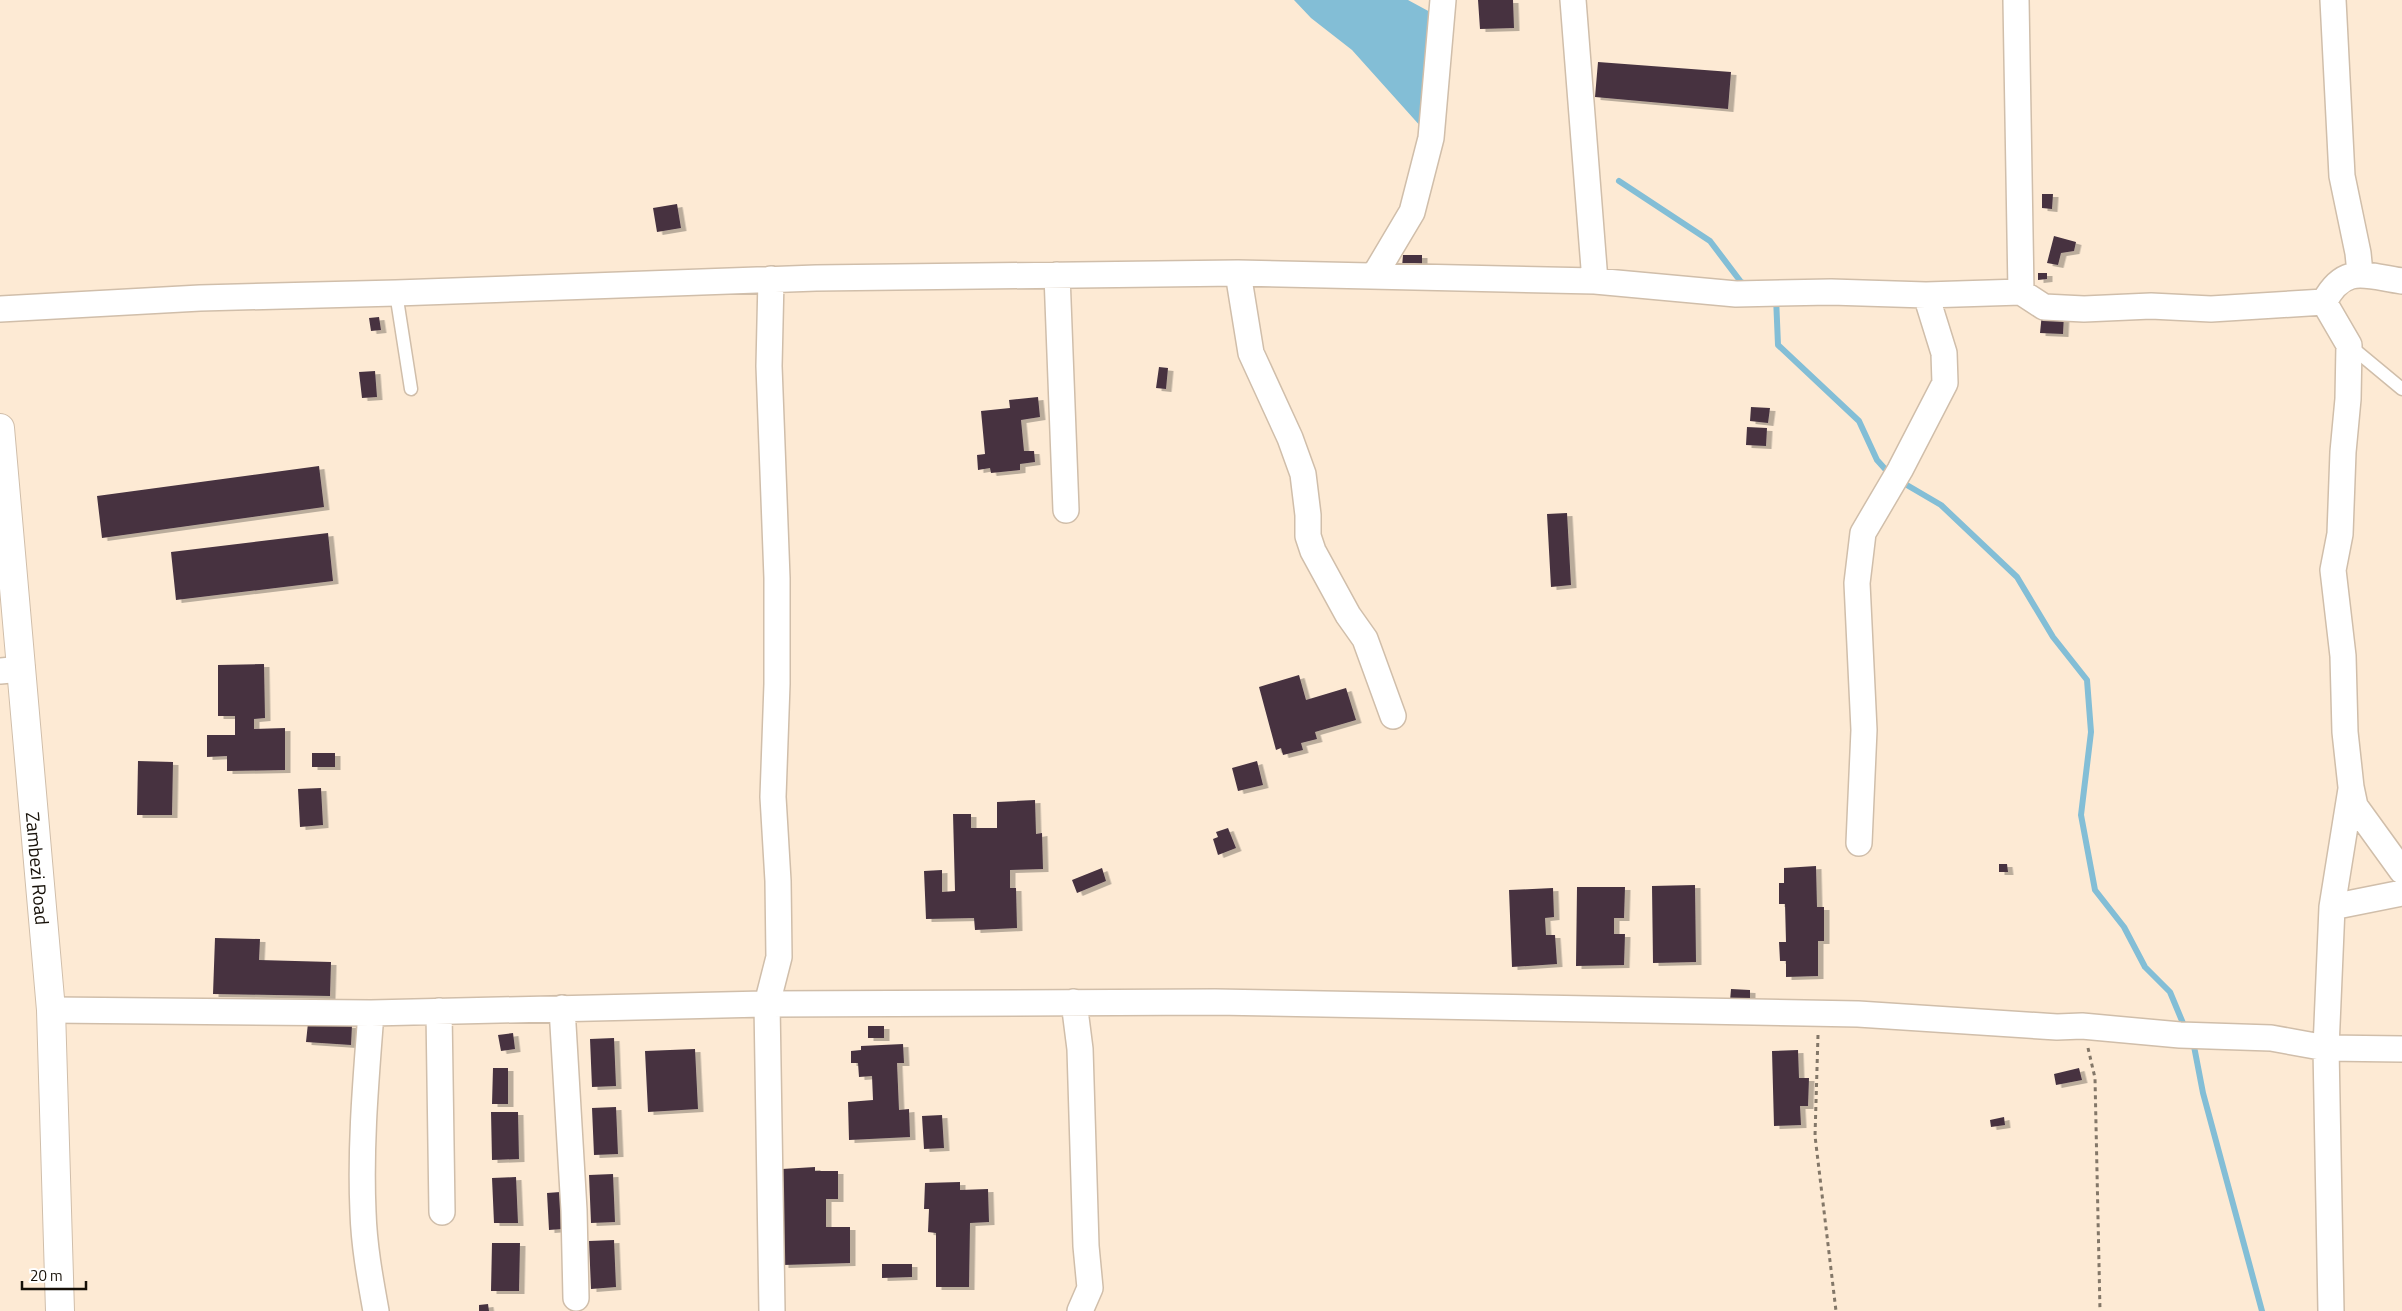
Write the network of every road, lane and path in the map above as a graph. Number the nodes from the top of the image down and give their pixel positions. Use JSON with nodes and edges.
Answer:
{"nodes":[{"id":1,"x":1443,"y":0,"type":"edge"},
{"id":2,"x":1573,"y":0,"type":"edge"},
{"id":3,"x":2016,"y":0,"type":"edge"},
{"id":4,"x":2334,"y":0,"type":"edge"},
{"id":5,"x":1238,"y":273,"type":"junction"},
{"id":6,"x":2360,"y":273,"type":"junction"},
{"id":7,"x":1057,"y":275,"type":"junction"},
{"id":8,"x":1374,"y":276,"type":"junction"},
{"id":9,"x":771,"y":280,"type":"junction"},
{"id":10,"x":1595,"y":281,"type":"junction"},
{"id":11,"x":2402,"y":281,"type":"edge"},
{"id":12,"x":2021,"y":292,"type":"junction"},
{"id":13,"x":396,"y":293,"type":"junction"},
{"id":14,"x":1926,"y":294,"type":"junction"},
{"id":15,"x":2324,"y":302,"type":"junction"},
{"id":16,"x":0,"y":309,"type":"edge"},
{"id":17,"x":2348,"y":345,"type":"junction"},
{"id":18,"x":411,"y":389,"type":"dead end"},
{"id":19,"x":2402,"y":389,"type":"edge"},
{"id":20,"x":0,"y":428,"type":"edge"},
{"id":21,"x":1066,"y":510,"type":"dead end"},
{"id":22,"x":11,"y":670,"type":"edge"},
{"id":23,"x":1393,"y":716,"type":"dead end"},
{"id":24,"x":2351,"y":787,"type":"junction"},
{"id":25,"x":1859,"y":844,"type":"dead end"},
{"id":26,"x":2402,"y":871,"type":"edge"},
{"id":27,"x":2402,"y":893,"type":"edge"},
{"id":28,"x":2332,"y":907,"type":"junction"},
{"id":29,"x":1074,"y":1002,"type":"junction"},
{"id":30,"x":767,"y":1004,"type":"junction"},
{"id":31,"x":562,"y":1008,"type":"junction"},
{"id":32,"x":51,"y":1010,"type":"junction"},
{"id":33,"x":439,"y":1011,"type":"junction"},
{"id":34,"x":371,"y":1013,"type":"junction"},
{"id":35,"x":1819,"y":1014,"type":"junction"},
{"id":36,"x":2082,"y":1026,"type":"junction"},
{"id":37,"x":2326,"y":1048,"type":"junction"},
{"id":38,"x":2402,"y":1050,"type":"edge"},
{"id":39,"x":442,"y":1212,"type":"dead end"},
{"id":40,"x":576,"y":1298,"type":"dead end"},
{"id":41,"x":60,"y":1311,"type":"edge"},
{"id":42,"x":376,"y":1311,"type":"edge"},
{"id":43,"x":772,"y":1311,"type":"edge"},
{"id":44,"x":1080,"y":1311,"type":"edge"},
{"id":45,"x":1836,"y":1311,"type":"edge"},
{"id":46,"x":2100,"y":1311,"type":"edge"},
{"id":47,"x":2331,"y":1311,"type":"edge"}],
"edges":[{"from":1,"to":8,"type":"street"},
{"from":2,"to":10,"type":"street"},
{"from":3,"to":12,"type":"street"},
{"from":4,"to":6,"type":"street"},
{"from":5,"to":7,"type":"street"},
{"from":5,"to":8,"type":"street"},
{"from":5,"to":23,"type":"street"},
{"from":6,"to":11,"type":"street"},
{"from":6,"to":15,"type":"street"},
{"from":7,"to":9,"type":"street"},
{"from":7,"to":21,"type":"street"},
{"from":8,"to":10,"type":"street"},
{"from":9,"to":13,"type":"street"},
{"from":9,"to":30,"type":"street"},
{"from":10,"to":14,"type":"street"},
{"from":12,"to":14,"type":"street"},
{"from":12,"to":15,"type":"street"},
{"from":13,"to":16,"type":"street"},
{"from":13,"to":18,"type":"lane"},
{"from":14,"to":25,"type":"street"},
{"from":15,"to":17,"type":"street"},
{"from":17,"to":19,"type":"lane"},
{"from":17,"to":24,"type":"street"},
{"from":20,"to":22,"type":"main road","name":"Zambezi Road"},
{"from":22,"to":32,"type":"main road","name":"Zambezi Road"},
{"from":24,"to":26,"type":"street"},
{"from":24,"to":28,"type":"street"},
{"from":27,"to":28,"type":"street"},
{"from":28,"to":37,"type":"street"},
{"from":29,"to":30,"type":"street"},
{"from":29,"to":35,"type":"street"},
{"from":29,"to":44,"type":"street"},
{"from":30,"to":31,"type":"street"},
{"from":30,"to":43,"type":"street"},
{"from":31,"to":33,"type":"street"},
{"from":31,"to":40,"type":"street"},
{"from":32,"to":34,"type":"street"},
{"from":32,"to":41,"type":"main road","name":"Zambezi Road"},
{"from":33,"to":34,"type":"street"},
{"from":33,"to":39,"type":"street"},
{"from":34,"to":42,"type":"street"},
{"from":35,"to":36,"type":"street"},
{"from":35,"to":45,"type":"path"},
{"from":36,"to":37,"type":"street"},
{"from":36,"to":46,"type":"path"},
{"from":37,"to":38,"type":"street"},
{"from":37,"to":47,"type":"street"}]}
